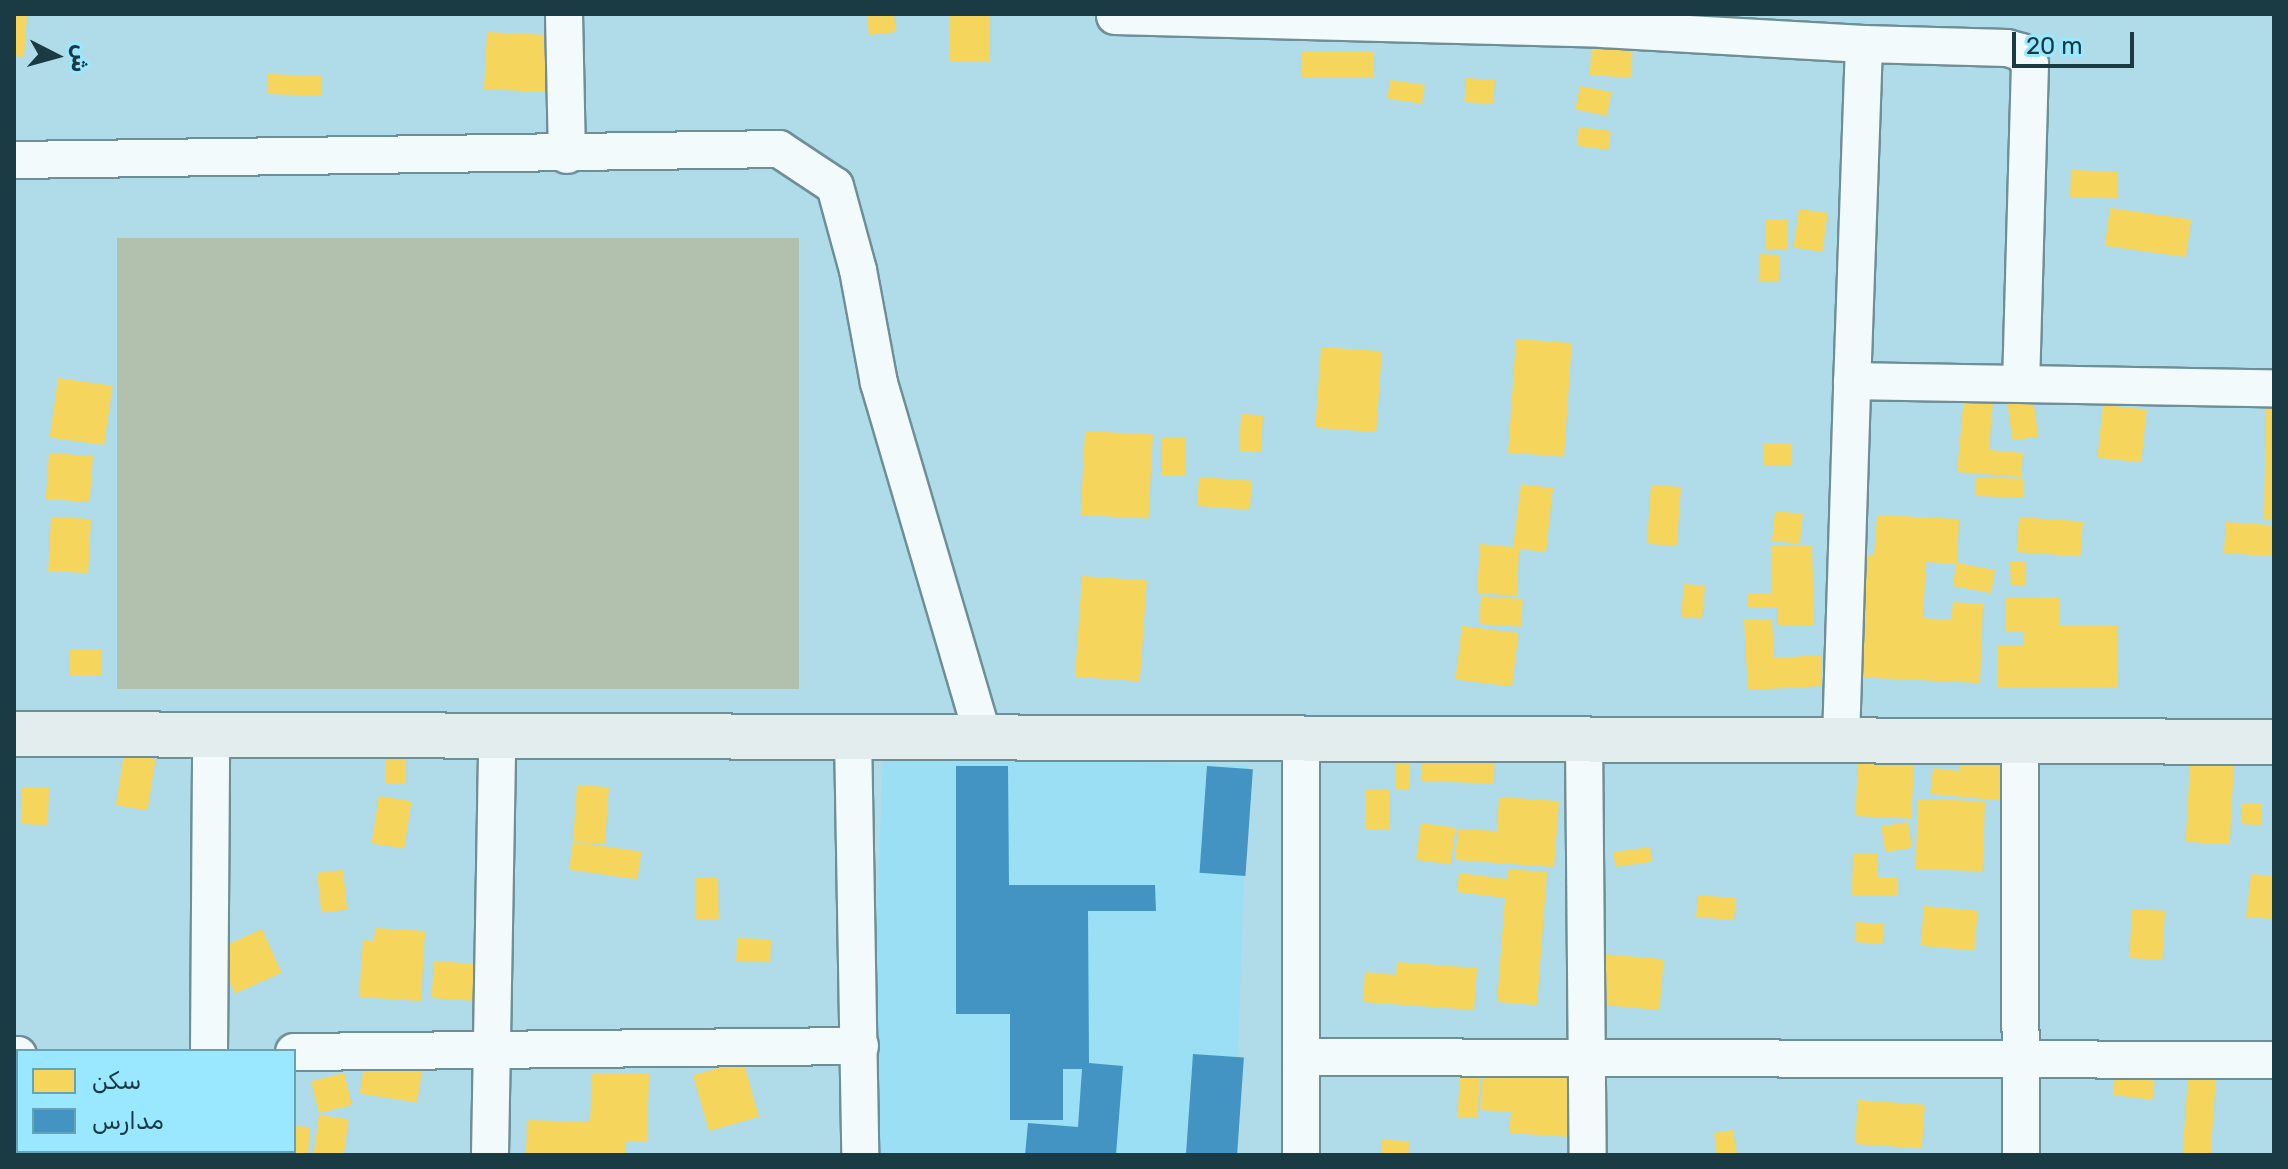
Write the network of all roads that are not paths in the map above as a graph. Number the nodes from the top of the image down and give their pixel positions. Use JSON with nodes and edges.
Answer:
{"nodes":[{"id":1,"x":564,"y":14,"type":"edge"},
{"id":2,"x":1115,"y":16,"type":"dead end"},
{"id":3,"x":1538,"y":21,"type":"edge"},
{"id":4,"x":1864,"y":44,"type":"junction"},
{"id":5,"x":567,"y":155,"type":"junction"},
{"id":6,"x":14,"y":160,"type":"edge"},
{"id":7,"x":1852,"y":381,"type":"junction"},
{"id":8,"x":2021,"y":383,"type":"junction"},
{"id":9,"x":2274,"y":388,"type":"edge"},
{"id":10,"x":211,"y":732,"type":"junction"},
{"id":11,"x":497,"y":733,"type":"junction"},
{"id":12,"x":14,"y":734,"type":"edge"},
{"id":13,"x":853,"y":735,"type":"junction"},
{"id":14,"x":983,"y":736,"type":"junction"},
{"id":15,"x":1301,"y":738,"type":"junction"},
{"id":16,"x":1584,"y":738,"type":"junction"},
{"id":17,"x":1841,"y":740,"type":"junction"},
{"id":18,"x":2020,"y":740,"type":"junction"},
{"id":19,"x":2274,"y":742,"type":"edge"},
{"id":20,"x":860,"y":1046,"type":"junction"},
{"id":21,"x":209,"y":1049,"type":"edge"},
{"id":22,"x":492,"y":1050,"type":"junction"},
{"id":23,"x":296,"y":1052,"type":"edge"},
{"id":24,"x":1301,"y":1057,"type":"junction"},
{"id":25,"x":1587,"y":1060,"type":"junction"},
{"id":26,"x":2021,"y":1060,"type":"junction"},
{"id":27,"x":2274,"y":1060,"type":"edge"},
{"id":28,"x":490,"y":1155,"type":"edge"},
{"id":29,"x":860,"y":1155,"type":"edge"},
{"id":30,"x":1301,"y":1155,"type":"edge"},
{"id":31,"x":1588,"y":1155,"type":"edge"},
{"id":32,"x":2021,"y":1155,"type":"edge"}],
"edges":[{"from":1,"to":5,"type":"street"},
{"from":2,"to":3,"type":"street"},
{"from":3,"to":4,"type":"street"},
{"from":4,"to":7,"type":"street"},
{"from":4,"to":8,"type":"street"},
{"from":5,"to":6,"type":"street"},
{"from":5,"to":14,"type":"street"},
{"from":7,"to":8,"type":"street"},
{"from":7,"to":17,"type":"street"},
{"from":8,"to":9,"type":"street"},
{"from":10,"to":11,"type":"street"},
{"from":10,"to":12,"type":"street"},
{"from":10,"to":21,"type":"street"},
{"from":11,"to":13,"type":"street"},
{"from":11,"to":22,"type":"street"},
{"from":13,"to":14,"type":"street"},
{"from":13,"to":20,"type":"street"},
{"from":14,"to":15,"type":"street"},
{"from":15,"to":16,"type":"street"},
{"from":15,"to":24,"type":"street"},
{"from":16,"to":17,"type":"street"},
{"from":16,"to":25,"type":"street"},
{"from":17,"to":18,"type":"street"},
{"from":18,"to":19,"type":"street"},
{"from":18,"to":26,"type":"street"},
{"from":20,"to":22,"type":"street"},
{"from":20,"to":29,"type":"street"},
{"from":22,"to":23,"type":"street"},
{"from":22,"to":28,"type":"street"},
{"from":24,"to":25,"type":"street"},
{"from":24,"to":30,"type":"street"},
{"from":25,"to":26,"type":"street"},
{"from":25,"to":31,"type":"street"},
{"from":26,"to":27,"type":"street"},
{"from":26,"to":32,"type":"street"}]}
